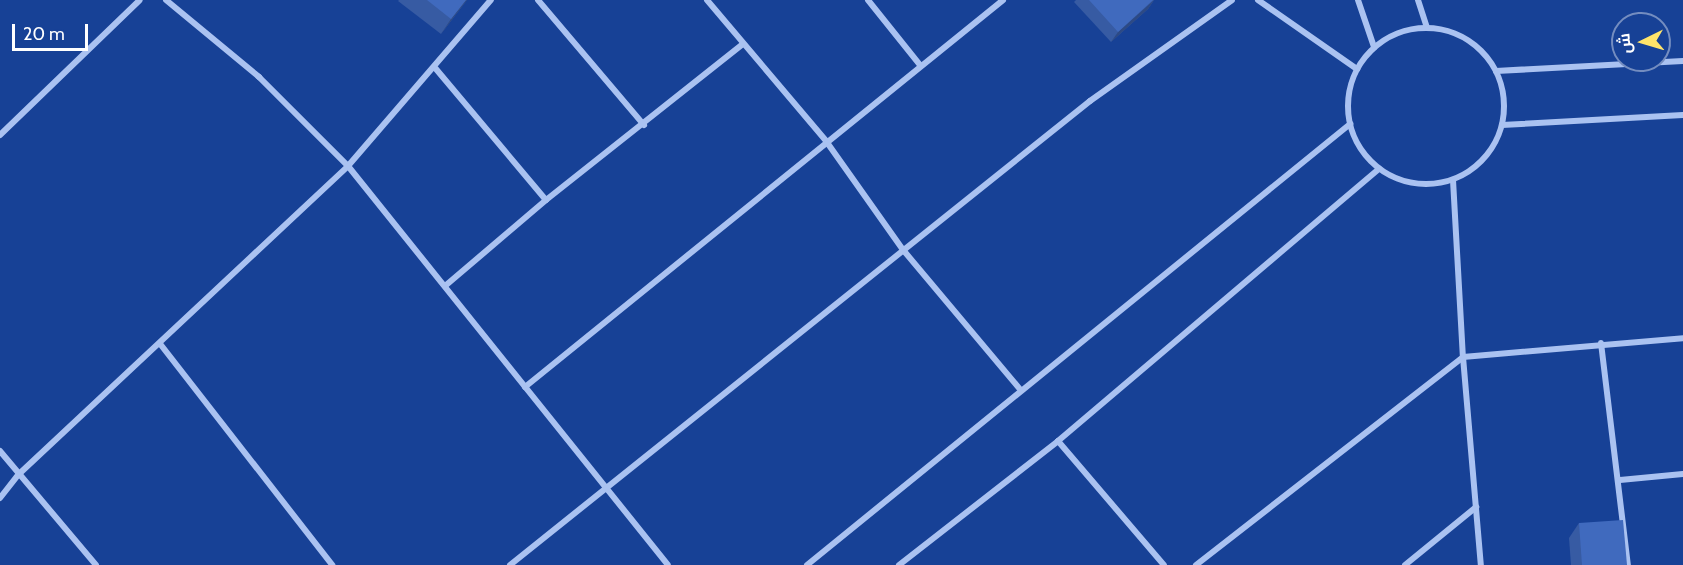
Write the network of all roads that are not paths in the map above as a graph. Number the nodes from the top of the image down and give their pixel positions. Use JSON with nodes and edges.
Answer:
{"nodes":[{"id":1,"x":140,"y":0,"type":"edge"},
{"id":2,"x":166,"y":0,"type":"edge"},
{"id":3,"x":491,"y":0,"type":"edge"},
{"id":4,"x":537,"y":0,"type":"edge"},
{"id":5,"x":707,"y":0,"type":"edge"},
{"id":6,"x":868,"y":0,"type":"edge"},
{"id":7,"x":1003,"y":0,"type":"edge"},
{"id":8,"x":1232,"y":0,"type":"edge"},
{"id":9,"x":1258,"y":0,"type":"edge"},
{"id":10,"x":1358,"y":0,"type":"edge"},
{"id":11,"x":1418,"y":0,"type":"edge"},
{"id":12,"x":1427,"y":27,"type":"junction"},
{"id":13,"x":743,"y":44,"type":"junction"},
{"id":14,"x":1374,"y":47,"type":"junction"},
{"id":15,"x":1683,"y":61,"type":"edge"},
{"id":16,"x":920,"y":66,"type":"junction"},
{"id":17,"x":436,"y":69,"type":"junction"},
{"id":18,"x":1356,"y":69,"type":"junction"},
{"id":19,"x":1496,"y":71,"type":"junction"},
{"id":20,"x":1683,"y":115,"type":"edge"},
{"id":21,"x":1350,"y":124,"type":"junction"},
{"id":22,"x":644,"y":125,"type":"junction"},
{"id":23,"x":1502,"y":125,"type":"junction"},
{"id":24,"x":0,"y":135,"type":"edge"},
{"id":25,"x":826,"y":141,"type":"junction"},
{"id":26,"x":348,"y":166,"type":"junction"},
{"id":27,"x":1378,"y":169,"type":"junction"},
{"id":28,"x":1453,"y":180,"type":"junction"},
{"id":29,"x":546,"y":200,"type":"junction"},
{"id":30,"x":904,"y":251,"type":"junction"},
{"id":31,"x":445,"y":286,"type":"junction"},
{"id":32,"x":1683,"y":338,"type":"edge"},
{"id":33,"x":1601,"y":343,"type":"junction"},
{"id":34,"x":161,"y":345,"type":"junction"},
{"id":35,"x":1463,"y":357,"type":"junction"},
{"id":36,"x":525,"y":387,"type":"junction"},
{"id":37,"x":1020,"y":389,"type":"junction"},
{"id":38,"x":1058,"y":441,"type":"junction"},
{"id":39,"x":0,"y":451,"type":"edge"},
{"id":40,"x":19,"y":474,"type":"junction"},
{"id":41,"x":1683,"y":474,"type":"edge"},
{"id":42,"x":1620,"y":480,"type":"junction"},
{"id":43,"x":606,"y":490,"type":"junction"},
{"id":44,"x":0,"y":498,"type":"edge"},
{"id":45,"x":1476,"y":507,"type":"junction"},
{"id":46,"x":96,"y":565,"type":"edge"},
{"id":47,"x":332,"y":565,"type":"edge"},
{"id":48,"x":510,"y":565,"type":"edge"},
{"id":49,"x":668,"y":565,"type":"edge"},
{"id":50,"x":807,"y":565,"type":"edge"},
{"id":51,"x":899,"y":565,"type":"edge"},
{"id":52,"x":1164,"y":565,"type":"edge"},
{"id":53,"x":1196,"y":565,"type":"edge"},
{"id":54,"x":1405,"y":565,"type":"edge"},
{"id":55,"x":1481,"y":565,"type":"edge"},
{"id":56,"x":1628,"y":565,"type":"edge"}],
"edges":[{"from":1,"to":24,"type":"street"},
{"from":2,"to":26,"type":"street"},
{"from":3,"to":17,"type":"street"},
{"from":4,"to":22,"type":"street"},
{"from":5,"to":13,"type":"street"},
{"from":6,"to":16,"type":"street"},
{"from":7,"to":16,"type":"street"},
{"from":8,"to":30,"type":"street"},
{"from":9,"to":18,"type":"street"},
{"from":10,"to":14,"type":"street"},
{"from":11,"to":12,"type":"street"},
{"from":12,"to":14,"type":"street"},
{"from":12,"to":19,"type":"street"},
{"from":13,"to":22,"type":"street"},
{"from":13,"to":25,"type":"street"},
{"from":14,"to":18,"type":"street"},
{"from":15,"to":19,"type":"street"},
{"from":16,"to":25,"type":"street"},
{"from":17,"to":26,"type":"street"},
{"from":17,"to":29,"type":"street"},
{"from":18,"to":21,"type":"street"},
{"from":19,"to":23,"type":"street"},
{"from":20,"to":23,"type":"street"},
{"from":21,"to":27,"type":"street"},
{"from":21,"to":37,"type":"street"},
{"from":22,"to":29,"type":"street"},
{"from":23,"to":28,"type":"street"},
{"from":25,"to":30,"type":"street"},
{"from":25,"to":36,"type":"street"},
{"from":26,"to":31,"type":"street"},
{"from":26,"to":34,"type":"street"},
{"from":27,"to":28,"type":"street"},
{"from":27,"to":38,"type":"street"},
{"from":28,"to":35,"type":"street"},
{"from":29,"to":31,"type":"street"},
{"from":30,"to":37,"type":"street"},
{"from":30,"to":43,"type":"street"},
{"from":31,"to":36,"type":"street"},
{"from":32,"to":33,"type":"street"},
{"from":33,"to":35,"type":"street"},
{"from":33,"to":42,"type":"street"},
{"from":34,"to":40,"type":"street"},
{"from":34,"to":47,"type":"street"},
{"from":35,"to":45,"type":"street"},
{"from":35,"to":53,"type":"street"},
{"from":36,"to":43,"type":"street"},
{"from":37,"to":50,"type":"street"},
{"from":38,"to":51,"type":"street"},
{"from":38,"to":52,"type":"street"},
{"from":39,"to":40,"type":"street"},
{"from":40,"to":44,"type":"street"},
{"from":40,"to":46,"type":"street"},
{"from":41,"to":42,"type":"street"},
{"from":42,"to":56,"type":"street"},
{"from":43,"to":48,"type":"street"},
{"from":43,"to":49,"type":"street"},
{"from":45,"to":54,"type":"street"},
{"from":45,"to":55,"type":"street"}]}
